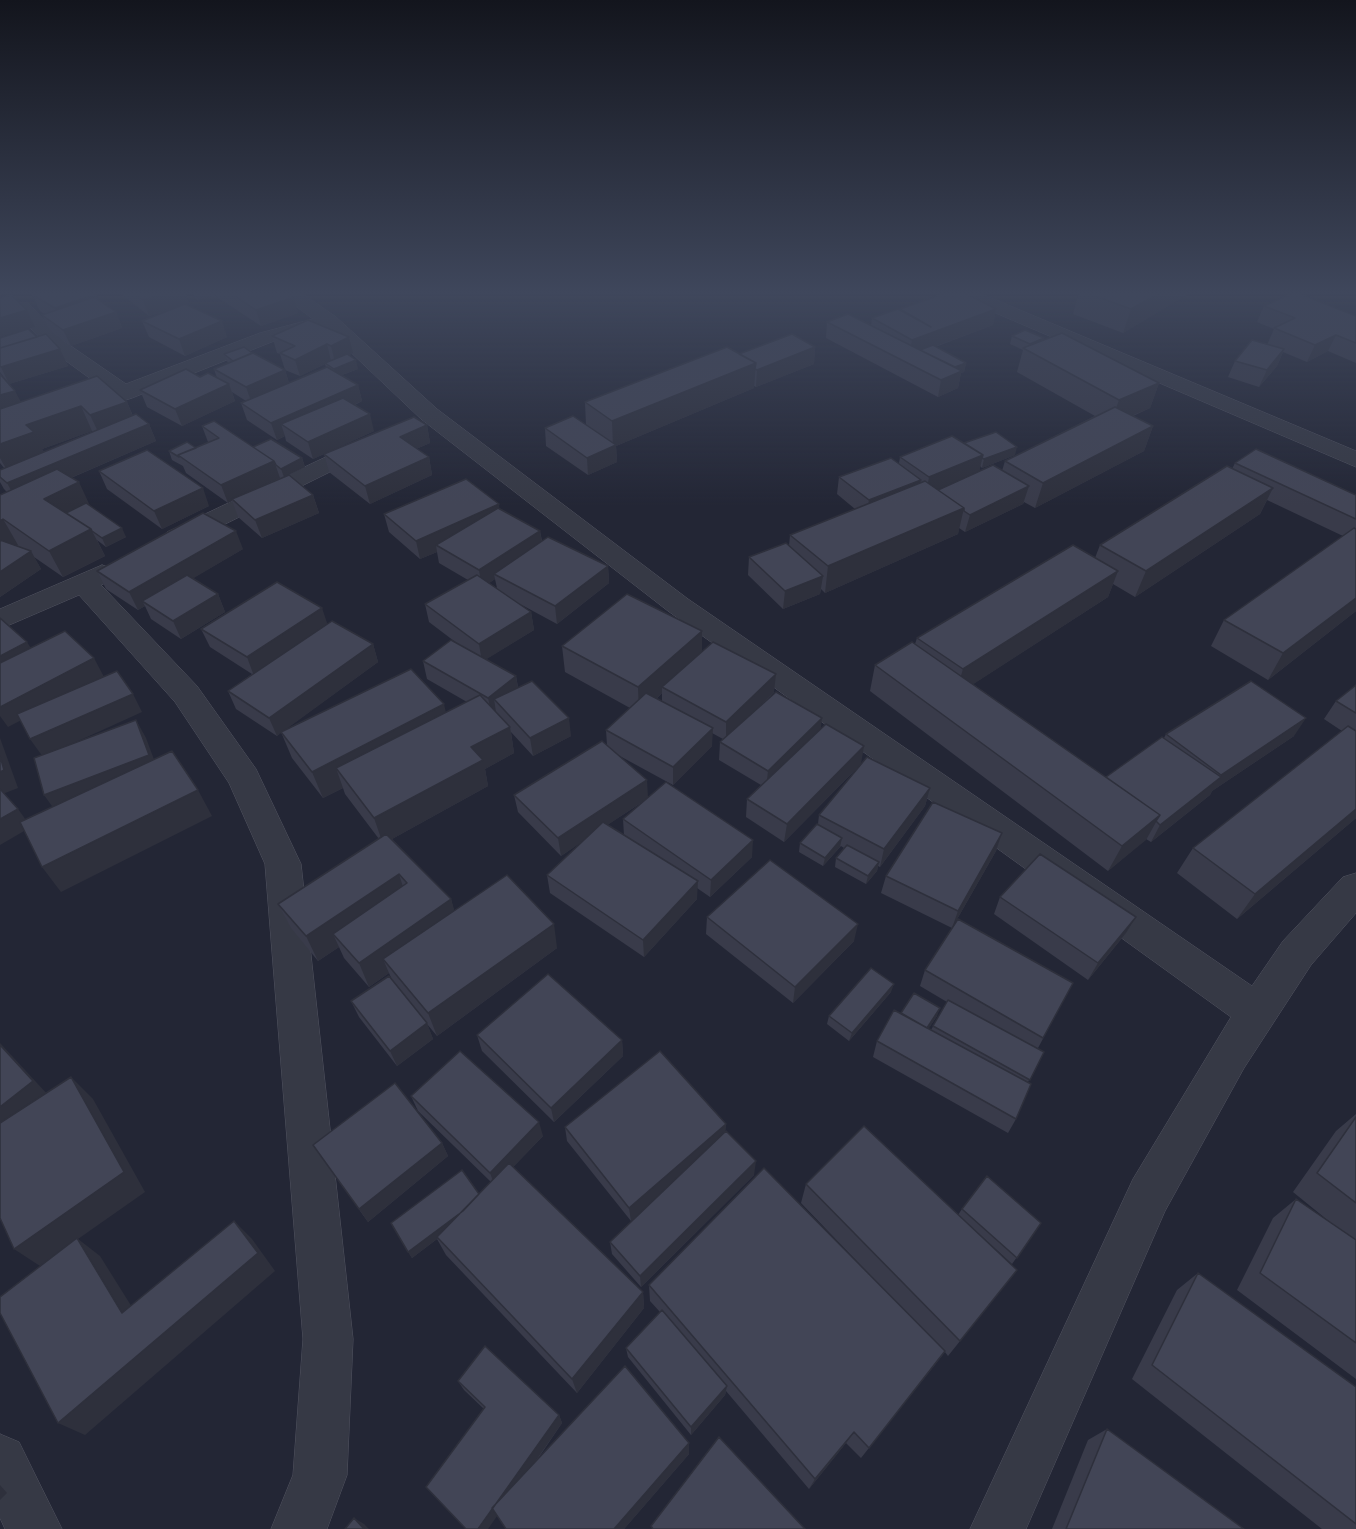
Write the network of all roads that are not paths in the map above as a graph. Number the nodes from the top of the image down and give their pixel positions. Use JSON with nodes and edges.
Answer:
{"nodes":[{"id":1,"x":82,"y":363,"type":"edge"},
{"id":2,"x":200,"y":363,"type":"edge"},
{"id":3,"x":361,"y":363,"type":"edge"},
{"id":4,"x":1130,"y":363,"type":"edge"},
{"id":5,"x":124,"y":393,"type":"junction"},
{"id":6,"x":408,"y":424,"type":"junction"},
{"id":7,"x":0,"y":433,"type":"edge"},
{"id":8,"x":1356,"y":460,"type":"edge"},
{"id":9,"x":157,"y":547,"type":"edge"},
{"id":10,"x":125,"y":563,"type":"edge"},
{"id":11,"x":84,"y":583,"type":"junction"},
{"id":12,"x":0,"y":620,"type":"edge"},
{"id":13,"x":1356,"y":888,"type":"edge"},
{"id":14,"x":1258,"y":1013,"type":"junction"},
{"id":15,"x":0,"y":1461,"type":"edge"},
{"id":16,"x":34,"y":1529,"type":"edge"},
{"id":17,"x":299,"y":1529,"type":"edge"},
{"id":18,"x":998,"y":1529,"type":"edge"}],
"edges":[{"from":1,"to":5,"type":"street"},
{"from":2,"to":5,"type":"street"},
{"from":3,"to":6,"type":"street"},
{"from":4,"to":8,"type":"street"},
{"from":5,"to":7,"type":"street"},
{"from":6,"to":9,"type":"street"},
{"from":6,"to":14,"type":"street"},
{"from":10,"to":11,"type":"street"},
{"from":11,"to":12,"type":"street"},
{"from":11,"to":17,"type":"street"},
{"from":13,"to":14,"type":"street"},
{"from":14,"to":18,"type":"street"},
{"from":15,"to":16,"type":"street"}]}
